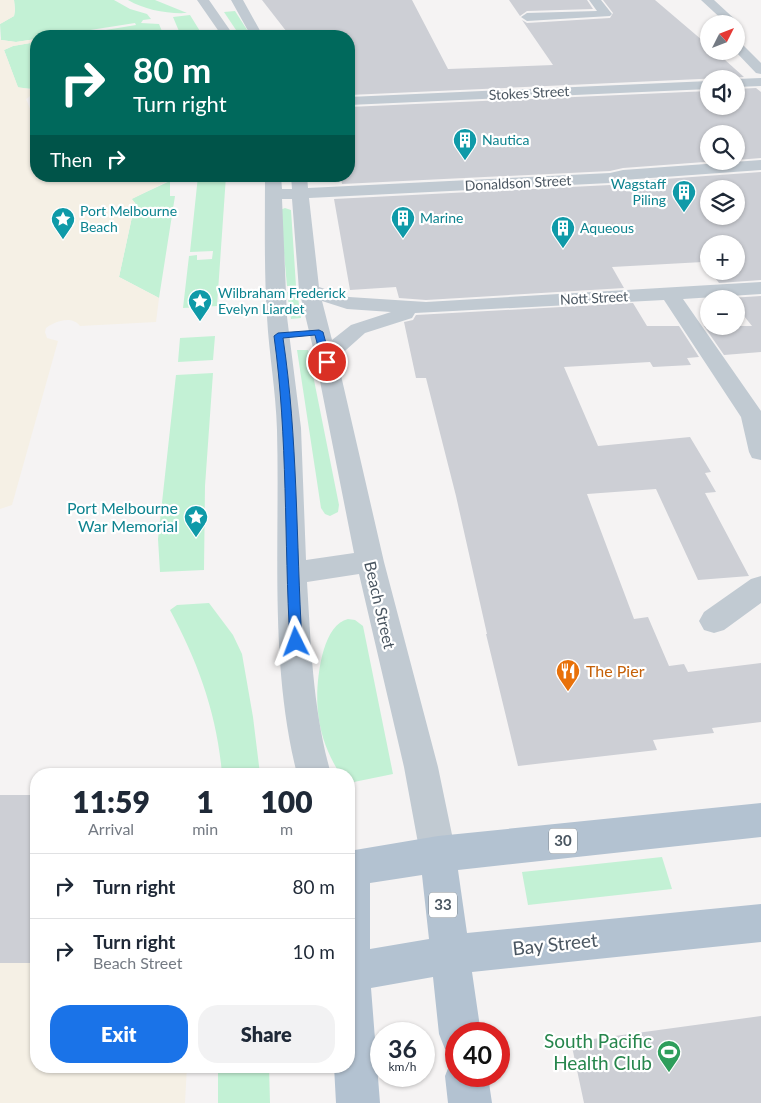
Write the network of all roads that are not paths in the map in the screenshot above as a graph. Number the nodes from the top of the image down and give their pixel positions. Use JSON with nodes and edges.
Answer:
{"nodes":[{"id":1,"x":203,"y":0,"type":"edge"},
{"id":2,"x":237,"y":0,"type":"edge"},
{"id":3,"x":595,"y":0,"type":"edge"},
{"id":4,"x":707,"y":0,"type":"edge"},
{"id":5,"x":724,"y":15,"type":"edge"},
{"id":6,"x":527,"y":17,"type":"dead end"},
{"id":7,"x":224,"y":30,"type":"edge"},
{"id":8,"x":254,"y":30,"type":"edge"},
{"id":9,"x":745,"y":54,"type":"edge"},
{"id":10,"x":761,"y":71,"type":"edge"},
{"id":11,"x":761,"y":82,"type":"edge"},
{"id":12,"x":745,"y":83,"type":"edge"},
{"id":13,"x":700,"y":85,"type":"edge"},
{"id":14,"x":355,"y":101,"type":"edge"},
{"id":15,"x":761,"y":165,"type":"edge"},
{"id":16,"x":273,"y":185,"type":"edge"},
{"id":17,"x":300,"y":185,"type":"edge"},
{"id":18,"x":761,"y":288,"type":"edge"},
{"id":19,"x":309,"y":290,"type":"junction"},
{"id":20,"x":669,"y":293,"type":"junction"},
{"id":21,"x":426,"y":308,"type":"junction"},
{"id":22,"x":299,"y":334,"type":"junction"},
{"id":23,"x":326,"y":356,"type":"junction"},
{"id":24,"x":761,"y":452,"type":"edge"},
{"id":25,"x":370,"y":562,"type":"junction"},
{"id":26,"x":292,"y":573,"type":"junction"},
{"id":27,"x":761,"y":587,"type":"edge"},
{"id":28,"x":714,"y":621,"type":"dead end"},
{"id":29,"x":312,"y":768,"type":"edge"},
{"id":30,"x":761,"y":820,"type":"edge"},
{"id":31,"x":438,"y":854,"type":"junction"},
{"id":32,"x":355,"y":864,"type":"edge"},
{"id":33,"x":761,"y":923,"type":"edge"},
{"id":34,"x":449,"y":955,"type":"junction"},
{"id":35,"x":355,"y":971,"type":"edge"},
{"id":36,"x":458,"y":1022,"type":"edge"},
{"id":37,"x":355,"y":1054,"type":"edge"},
{"id":38,"x":468,"y":1087,"type":"edge"},
{"id":39,"x":358,"y":1103,"type":"edge"},
{"id":40,"x":470,"y":1103,"type":"edge"}],
"edges":[{"from":1,"to":7,"type":"street"},
{"from":2,"to":8,"type":"street"},
{"from":3,"to":6,"type":"street"},
{"from":4,"to":5,"type":"street"},
{"from":9,"to":10,"type":"street"},
{"from":10,"to":11,"type":"street"},
{"from":11,"to":12,"type":"street"},
{"from":13,"to":14,"type":"street","name":"Stokes Street"},
{"from":15,"to":17,"type":"street","name":"Donaldson Street"},
{"from":16,"to":17,"type":"street","name":"Donaldson Street"},
{"from":16,"to":22,"type":"street","name":"Beach Street"},
{"from":17,"to":19,"type":"street","name":"Beach Street"},
{"from":18,"to":20,"type":"street","name":"Nott Street"},
{"from":19,"to":21,"type":"street","name":"Nott Street"},
{"from":19,"to":22,"type":"street","name":"Beach Street"},
{"from":20,"to":21,"type":"street","name":"Nott Street"},
{"from":20,"to":24,"type":"street"},
{"from":21,"to":23,"type":"street","name":"Nott Street"},
{"from":22,"to":23,"type":"street","name":"Beach Street"},
{"from":22,"to":26,"type":"street","name":"Beach Street"},
{"from":23,"to":25,"type":"street","name":"Beach Street"},
{"from":25,"to":26,"type":"street"},
{"from":25,"to":31,"type":"street","name":"Beach Street"},
{"from":26,"to":29,"type":"street","name":"Beach Street"},
{"from":27,"to":28,"type":"street"},
{"from":30,"to":31,"type":"main road","number":"30"},
{"from":31,"to":32,"type":"main road","number":"30"},
{"from":31,"to":34,"type":"main road","name":"Beach Street","number":"33"},
{"from":33,"to":34,"type":"main road","name":"Bay Street"},
{"from":34,"to":35,"type":"main road","name":"Bay Street"},
{"from":34,"to":36,"type":"main road","name":"Beach Street","number":"33"},
{"from":37,"to":39,"type":"main road"},
{"from":38,"to":40,"type":"main road"}]}
